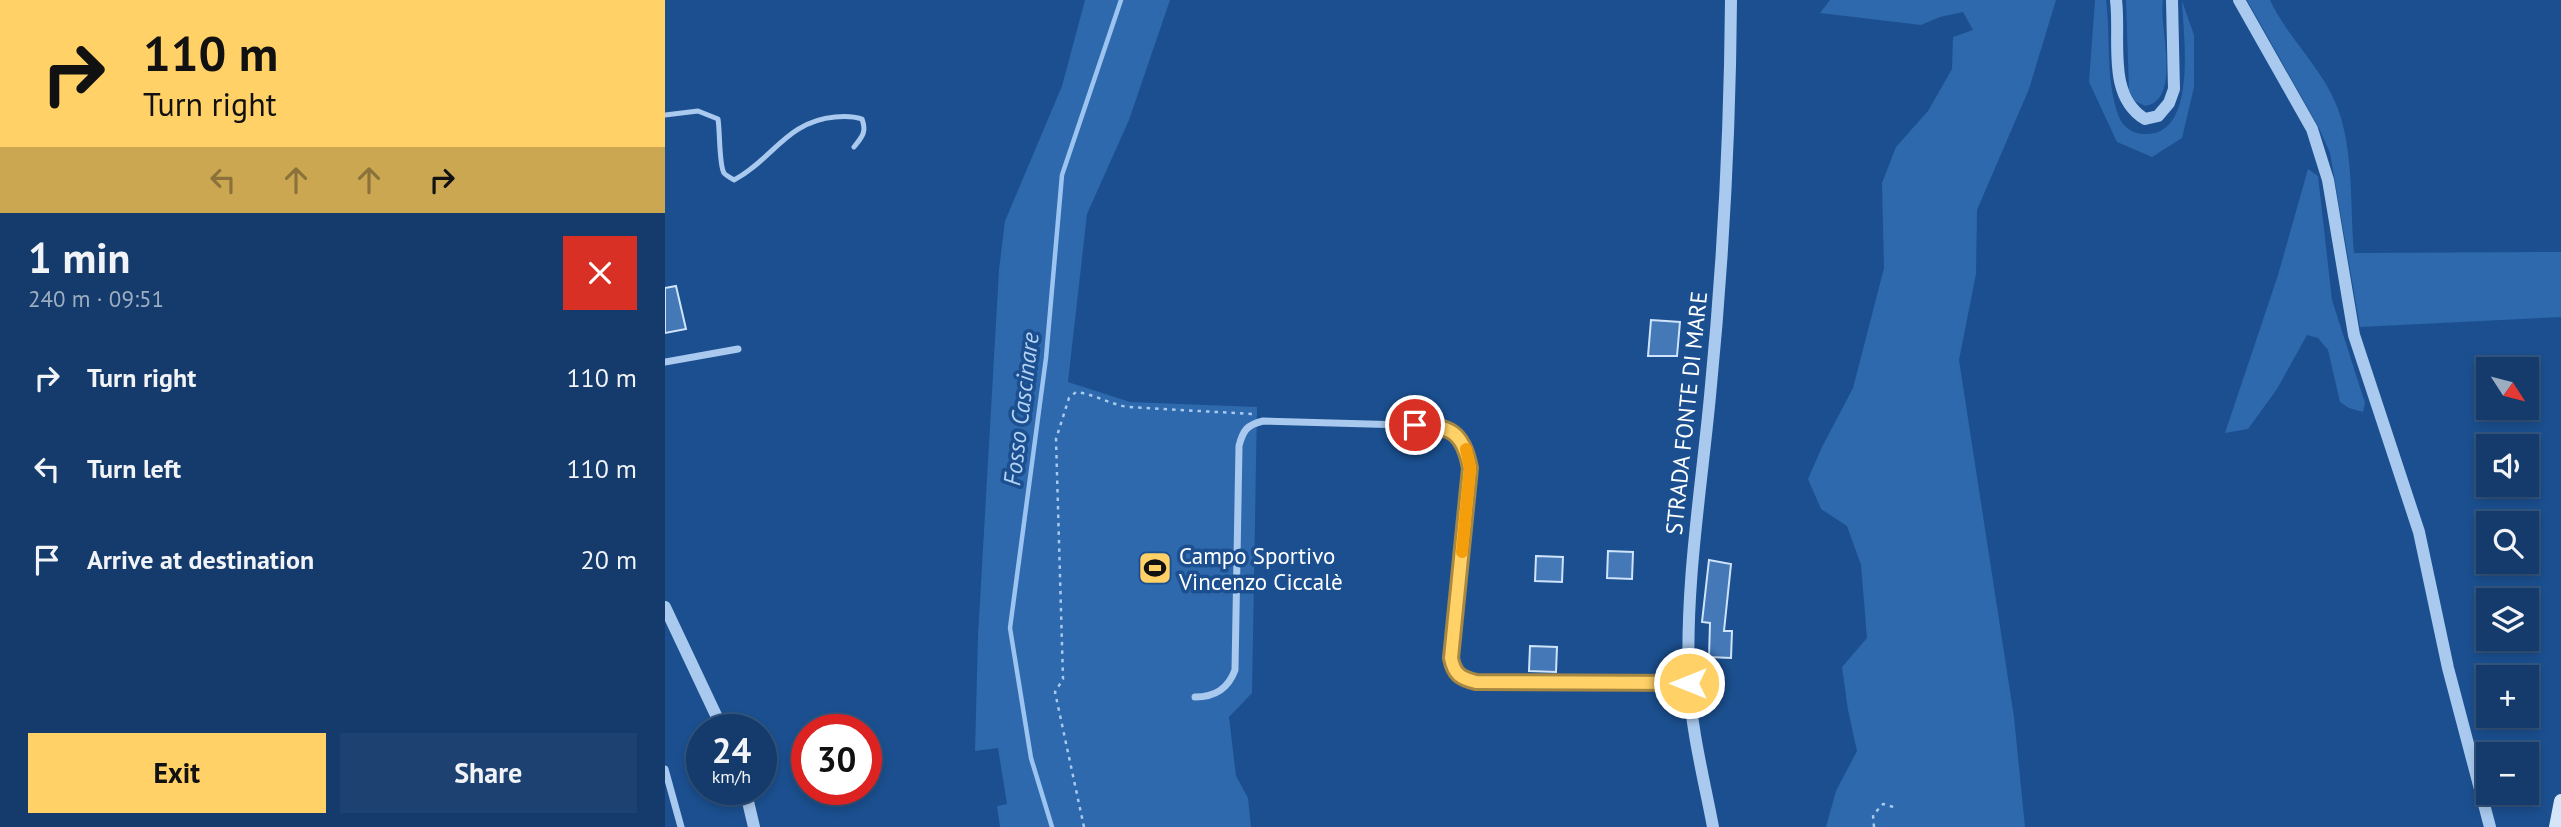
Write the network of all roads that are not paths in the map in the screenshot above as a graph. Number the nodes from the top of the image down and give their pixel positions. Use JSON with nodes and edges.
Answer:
{"nodes":[{"id":1,"x":1731,"y":0,"type":"edge"},
{"id":2,"x":2116,"y":0,"type":"edge"},
{"id":3,"x":2172,"y":0,"type":"edge"},
{"id":4,"x":2239,"y":0,"type":"edge"},
{"id":5,"x":665,"y":115,"type":"edge"},
{"id":6,"x":853,"y":147,"type":"dead end"},
{"id":7,"x":738,"y":349,"type":"dead end"},
{"id":8,"x":665,"y":362,"type":"edge"},
{"id":9,"x":665,"y":607,"type":"edge"},
{"id":10,"x":1689,"y":683,"type":"junction"},
{"id":11,"x":1195,"y":698,"type":"dead end"},
{"id":12,"x":715,"y":714,"type":"edge"},
{"id":13,"x":665,"y":769,"type":"edge"},
{"id":14,"x":2561,"y":801,"type":"edge"},
{"id":15,"x":749,"y":805,"type":"edge"},
{"id":16,"x":681,"y":827,"type":"edge"},
{"id":17,"x":754,"y":827,"type":"edge"},
{"id":18,"x":1713,"y":827,"type":"edge"},
{"id":19,"x":2490,"y":827,"type":"edge"},
{"id":20,"x":2556,"y":827,"type":"edge"}],
"edges":[{"from":1,"to":10,"type":"street","name":"STRADA FONTE DI MARE"},
{"from":2,"to":3,"type":"street"},
{"from":4,"to":19,"type":"street"},
{"from":5,"to":6,"type":"lane"},
{"from":7,"to":8,"type":"street"},
{"from":9,"to":12,"type":"street"},
{"from":10,"to":11,"type":"street"},
{"from":10,"to":18,"type":"street","name":"STRADA FONTE DI MARE"},
{"from":13,"to":16,"type":"street"},
{"from":14,"to":20,"type":"main road"},
{"from":15,"to":17,"type":"street"}]}
